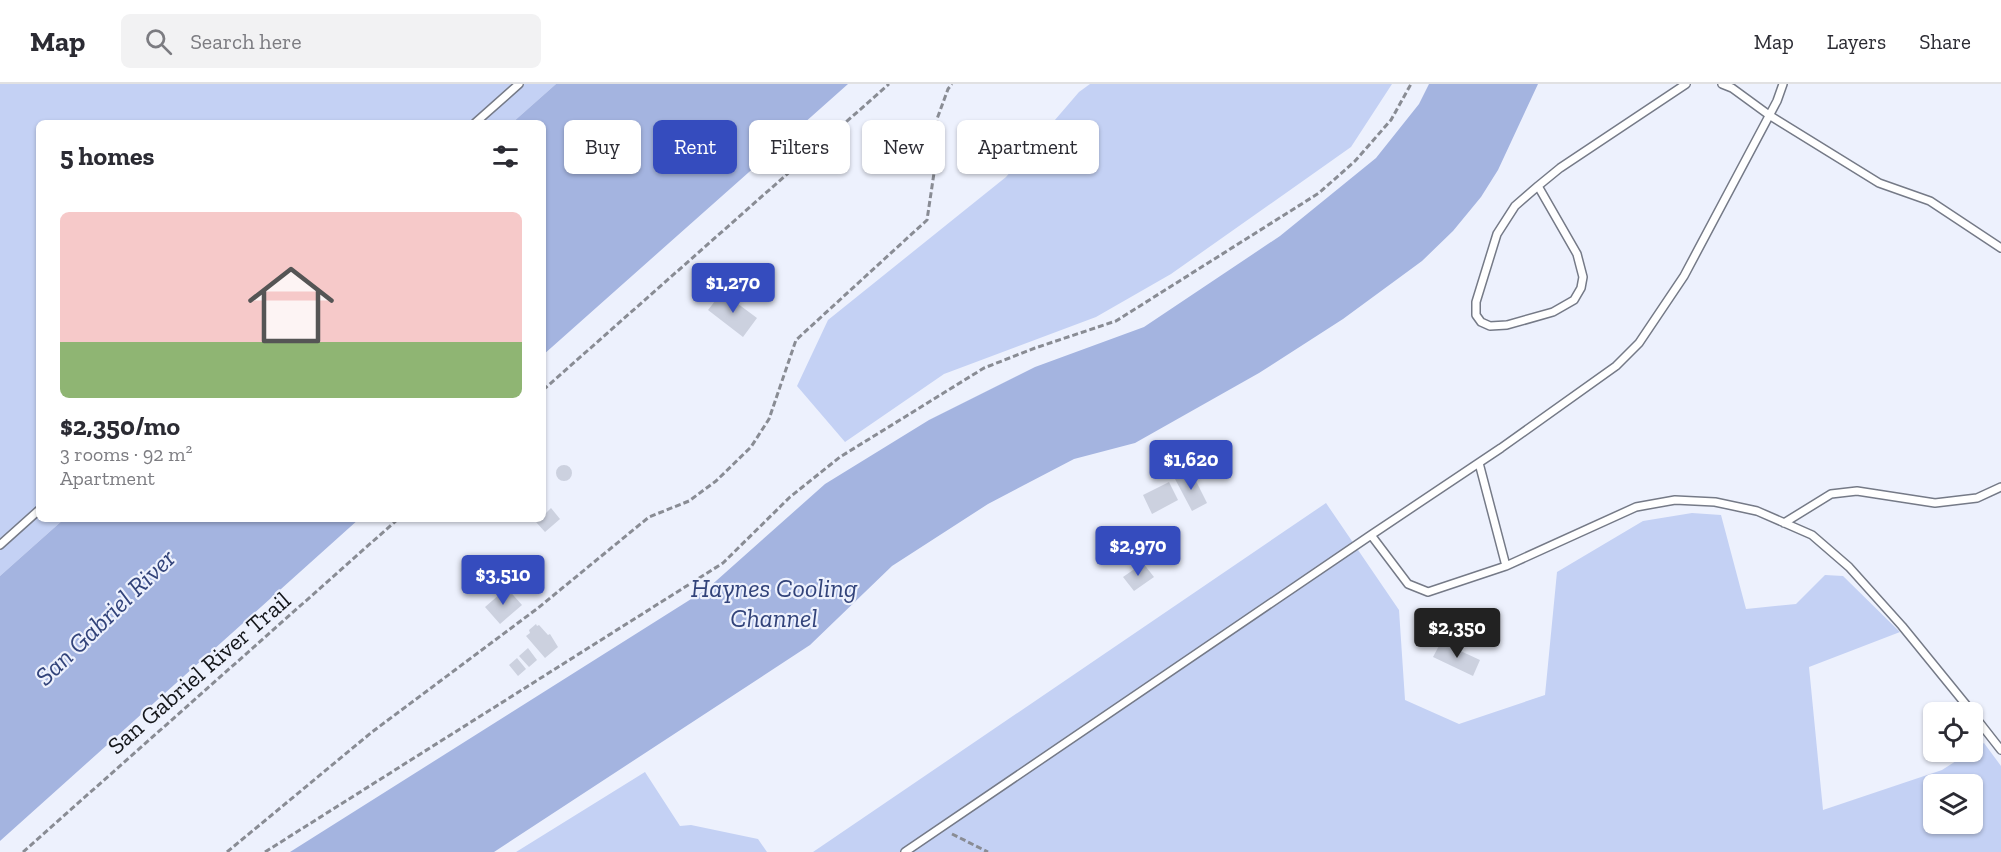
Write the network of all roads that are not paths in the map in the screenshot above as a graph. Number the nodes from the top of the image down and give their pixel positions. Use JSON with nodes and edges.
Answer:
{"nodes":[{"id":1,"x":519,"y":84,"type":"edge"},
{"id":2,"x":1686,"y":84,"type":"edge"},
{"id":3,"x":1722,"y":84,"type":"edge"},
{"id":4,"x":1783,"y":84,"type":"edge"},
{"id":5,"x":1769,"y":116,"type":"junction"},
{"id":6,"x":478,"y":120,"type":"edge"},
{"id":7,"x":1538,"y":186,"type":"junction"},
{"id":8,"x":2001,"y":248,"type":"edge"},
{"id":9,"x":1479,"y":463,"type":"junction"},
{"id":10,"x":2001,"y":487,"type":"edge"},
{"id":11,"x":36,"y":513,"type":"edge"},
{"id":12,"x":1784,"y":523,"type":"junction"},
{"id":13,"x":1371,"y":535,"type":"junction"},
{"id":14,"x":0,"y":545,"type":"edge"},
{"id":15,"x":1506,"y":566,"type":"junction"},
{"id":16,"x":1963,"y":702,"type":"edge"},
{"id":17,"x":1983,"y":727,"type":"edge"},
{"id":18,"x":2001,"y":750,"type":"edge"},
{"id":19,"x":904,"y":852,"type":"edge"}],
"edges":[{"from":1,"to":6,"type":"lane"},
{"from":2,"to":7,"type":"lane"},
{"from":3,"to":5,"type":"lane"},
{"from":4,"to":5,"type":"lane"},
{"from":5,"to":8,"type":"lane"},
{"from":5,"to":9,"type":"lane"},
{"from":7,"to":7,"type":"lane"},
{"from":9,"to":13,"type":"lane"},
{"from":9,"to":15,"type":"lane"},
{"from":10,"to":12,"type":"lane"},
{"from":11,"to":14,"type":"lane"},
{"from":12,"to":15,"type":"lane"},
{"from":12,"to":16,"type":"lane"},
{"from":13,"to":15,"type":"lane"},
{"from":13,"to":19,"type":"lane"},
{"from":17,"to":18,"type":"lane"}]}
